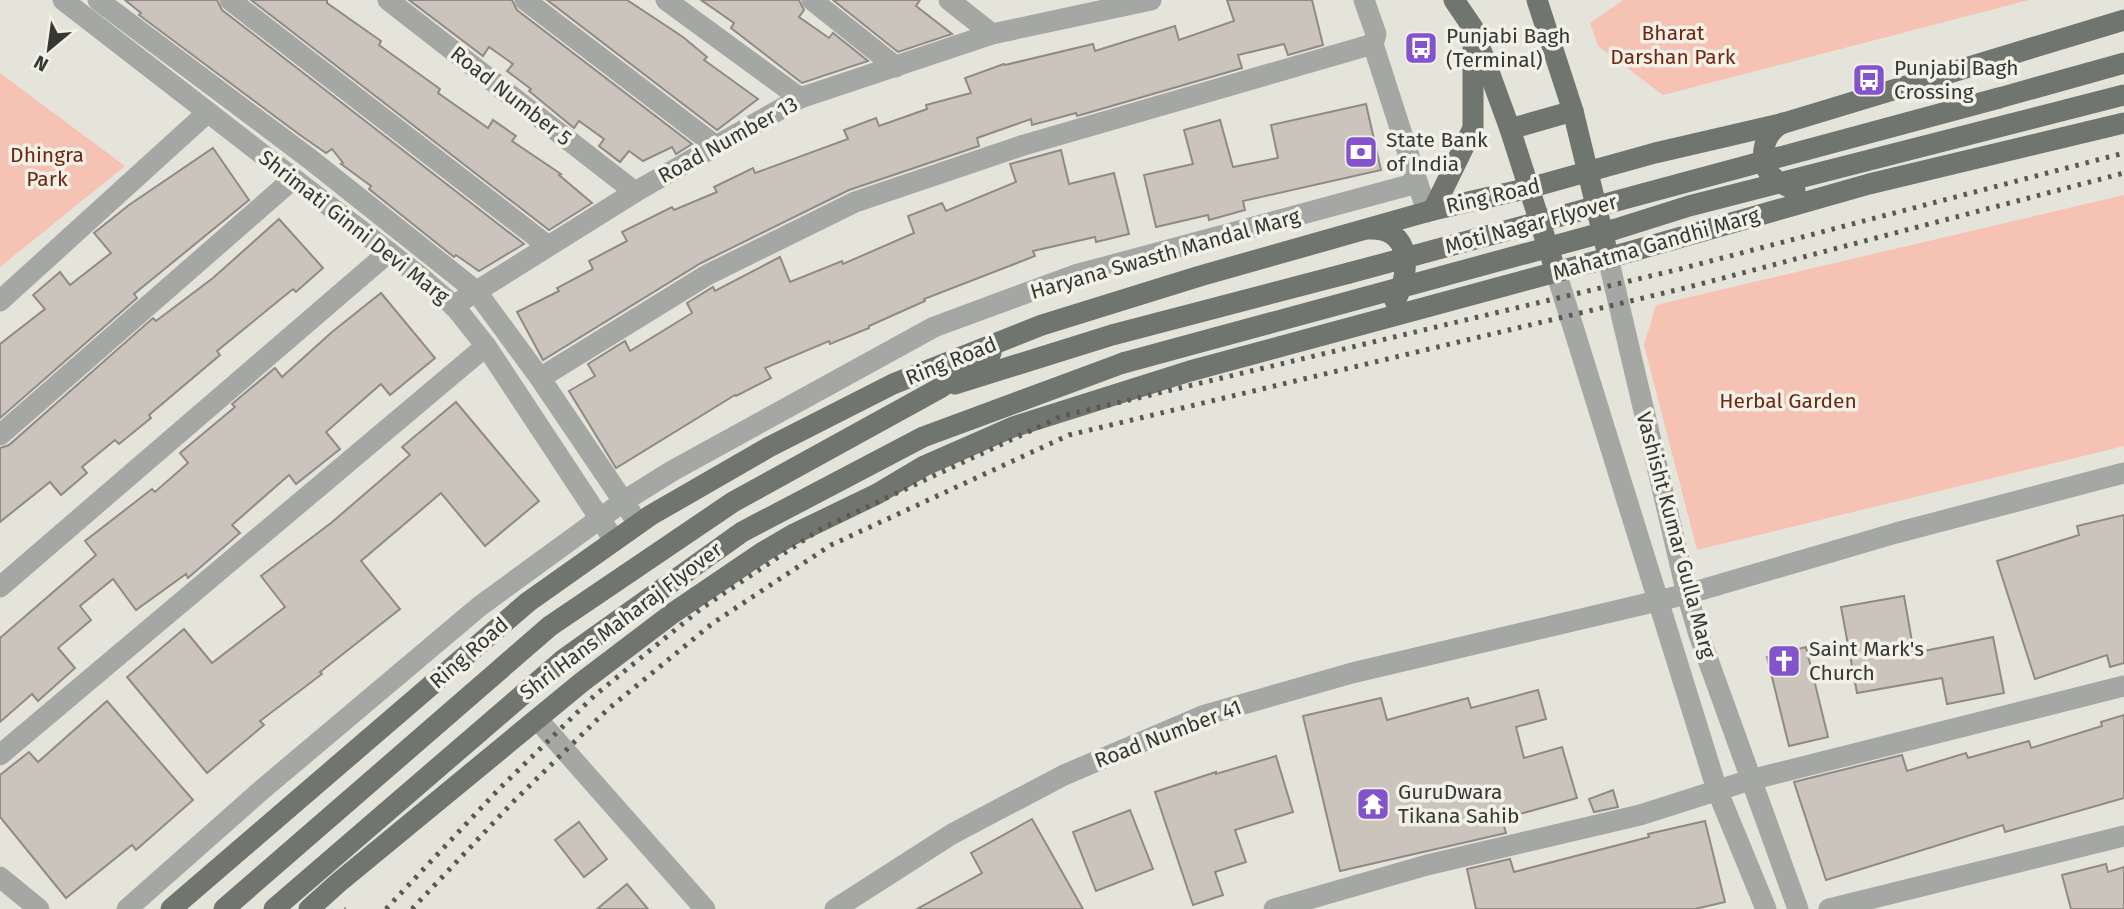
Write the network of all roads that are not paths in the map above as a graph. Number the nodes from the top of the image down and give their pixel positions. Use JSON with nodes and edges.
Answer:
{"nodes":[{"id":1,"x":63,"y":0,"type":"edge"},
{"id":2,"x":98,"y":0,"type":"edge"},
{"id":3,"x":230,"y":0,"type":"edge"},
{"id":4,"x":388,"y":0,"type":"edge"},
{"id":5,"x":525,"y":0,"type":"edge"},
{"id":6,"x":666,"y":0,"type":"edge"},
{"id":7,"x":812,"y":0,"type":"edge"},
{"id":8,"x":948,"y":0,"type":"edge"},
{"id":9,"x":1151,"y":0,"type":"edge"},
{"id":10,"x":1364,"y":0,"type":"edge"},
{"id":11,"x":1454,"y":0,"type":"edge"},
{"id":12,"x":1537,"y":0,"type":"edge"},
{"id":13,"x":1104,"y":4,"type":"edge"},
{"id":14,"x":2124,"y":20,"type":"edge"},
{"id":15,"x":1473,"y":28,"type":"junction"},
{"id":16,"x":992,"y":34,"type":"junction"},
{"id":17,"x":1373,"y":44,"type":"junction"},
{"id":18,"x":2124,"y":62,"type":"edge"},
{"id":19,"x":897,"y":67,"type":"junction"},
{"id":20,"x":2124,"y":95,"type":"edge"},
{"id":21,"x":800,"y":99,"type":"junction"},
{"id":22,"x":1573,"y":111,"type":"junction"},
{"id":23,"x":208,"y":112,"type":"junction"},
{"id":24,"x":1784,"y":123,"type":"junction"},
{"id":25,"x":2124,"y":123,"type":"edge"},
{"id":26,"x":1510,"y":129,"type":"junction"},
{"id":27,"x":716,"y":146,"type":"junction"},
{"id":28,"x":1587,"y":173,"type":"junction"},
{"id":29,"x":293,"y":179,"type":"junction"},
{"id":30,"x":1418,"y":183,"type":"junction"},
{"id":31,"x":1529,"y":188,"type":"junction"},
{"id":32,"x":635,"y":192,"type":"junction"},
{"id":33,"x":1839,"y":192,"type":"junction"},
{"id":34,"x":1430,"y":211,"type":"junction"},
{"id":35,"x":1364,"y":230,"type":"junction"},
{"id":36,"x":548,"y":247,"type":"junction"},
{"id":37,"x":389,"y":252,"type":"junction"},
{"id":38,"x":1608,"y":258,"type":"junction"},
{"id":39,"x":1556,"y":272,"type":"junction"},
{"id":40,"x":477,"y":291,"type":"junction"},
{"id":41,"x":0,"y":301,"type":"edge"},
{"id":42,"x":453,"y":306,"type":"junction"},
{"id":43,"x":1385,"y":317,"type":"junction"},
{"id":44,"x":1042,"y":325,"type":"junction"},
{"id":45,"x":486,"y":346,"type":"junction"},
{"id":46,"x":540,"y":378,"type":"junction"},
{"id":47,"x":940,"y":388,"type":"junction"},
{"id":48,"x":0,"y":435,"type":"edge"},
{"id":49,"x":923,"y":437,"type":"junction"},
{"id":50,"x":2124,"y":473,"type":"edge"},
{"id":51,"x":624,"y":501,"type":"junction"},
{"id":52,"x":600,"y":518,"type":"junction"},
{"id":53,"x":638,"y":523,"type":"junction"},
{"id":54,"x":792,"y":535,"type":"junction"},
{"id":55,"x":614,"y":540,"type":"junction"},
{"id":56,"x":0,"y":587,"type":"edge"},
{"id":57,"x":1687,"y":594,"type":"junction"},
{"id":58,"x":1660,"y":601,"type":"junction"},
{"id":59,"x":2124,"y":686,"type":"edge"},
{"id":60,"x":538,"y":720,"type":"junction"},
{"id":61,"x":0,"y":755,"type":"edge"},
{"id":62,"x":1750,"y":779,"type":"junction"},
{"id":63,"x":1717,"y":790,"type":"junction"},
{"id":64,"x":2124,"y":836,"type":"edge"},
{"id":65,"x":0,"y":877,"type":"edge"},
{"id":66,"x":174,"y":908,"type":"edge"},
{"id":67,"x":39,"y":909,"type":"edge"},
{"id":68,"x":127,"y":909,"type":"edge"},
{"id":69,"x":224,"y":909,"type":"edge"},
{"id":70,"x":274,"y":909,"type":"edge"},
{"id":71,"x":309,"y":909,"type":"edge"},
{"id":72,"x":705,"y":909,"type":"edge"},
{"id":73,"x":835,"y":909,"type":"edge"},
{"id":74,"x":1274,"y":909,"type":"edge"},
{"id":75,"x":1766,"y":909,"type":"edge"},
{"id":76,"x":1798,"y":909,"type":"edge"},
{"id":77,"x":1829,"y":909,"type":"edge"}],
"edges":[{"from":1,"to":23,"type":"street","name":"Shrimati Ginni Devi Marg"},
{"from":2,"to":40,"type":"street","name":"Shrimati Ginni Devi Marg"},
{"from":3,"to":36,"type":"street"},
{"from":4,"to":32,"type":"street","name":"Road Number 5"},
{"from":5,"to":27,"type":"street"},
{"from":6,"to":21,"type":"street"},
{"from":7,"to":19,"type":"street"},
{"from":8,"to":16,"type":"street"},
{"from":9,"to":13,"type":"street","name":"Road Number 13"},
{"from":10,"to":17,"type":"street"},
{"from":11,"to":15,"type":"main road"},
{"from":12,"to":22,"type":"main road","name":"Vashisht Kumar Gulla Marg"},
{"from":13,"to":16,"type":"street","name":"Road Number 13"},
{"from":14,"to":24,"type":"main road","name":"Ring Road"},
{"from":15,"to":26,"type":"main road"},
{"from":15,"to":34,"type":"main road"},
{"from":16,"to":19,"type":"street","name":"Road Number 13"},
{"from":17,"to":30,"type":"street"},
{"from":17,"to":46,"type":"street"},
{"from":18,"to":47,"type":"main road","name":"Moti Nagar Flyover","bridge":true},
{"from":19,"to":21,"type":"street","name":"Road Number 13"},
{"from":20,"to":49,"type":"main road","name":"Shri Hans Maharaj Flyover","bridge":true},
{"from":21,"to":27,"type":"street","name":"Road Number 13"},
{"from":22,"to":26,"type":"main road"},
{"from":22,"to":28,"type":"main road","name":"Vashisht Kumar Gulla Marg"},
{"from":23,"to":29,"type":"street","name":"Shrimati Ginni Devi Marg"},
{"from":23,"to":41,"type":"street"},
{"from":24,"to":28,"type":"main road","name":"Ring Road"},
{"from":24,"to":33,"type":"main road"},
{"from":25,"to":33,"type":"main road","name":"Mahatma Gandhi Marg"},
{"from":26,"to":31,"type":"main road"},
{"from":27,"to":32,"type":"street","name":"Road Number 13"},
{"from":28,"to":31,"type":"main road","name":"Ring Road"},
{"from":28,"to":38,"type":"main road","name":"Vashisht Kumar Gulla Marg"},
{"from":29,"to":37,"type":"street","name":"Shrimati Ginni Devi Marg"},
{"from":29,"to":48,"type":"street"},
{"from":30,"to":34,"type":"street"},
{"from":30,"to":51,"type":"street","name":"Haryana Swasth Mandal Marg"},
{"from":31,"to":34,"type":"main road","name":"Ring Road"},
{"from":31,"to":39,"type":"main road"},
{"from":32,"to":36,"type":"street","name":"Road Number 13"},
{"from":33,"to":38,"type":"main road","name":"Mahatma Gandhi Marg"},
{"from":34,"to":35,"type":"main road","name":"Ring Road"},
{"from":35,"to":43,"type":"main road"},
{"from":35,"to":44,"type":"main road","name":"Ring Road"},
{"from":36,"to":40,"type":"street","name":"Road Number 13"},
{"from":37,"to":42,"type":"street","name":"Shrimati Ginni Devi Marg"},
{"from":37,"to":56,"type":"street"},
{"from":38,"to":39,"type":"main road","name":"Mahatma Gandhi Marg"},
{"from":38,"to":57,"type":"street","name":"Vashisht Kumar Gulla Marg"},
{"from":39,"to":43,"type":"main road","name":"Mahatma Gandhi Marg"},
{"from":39,"to":58,"type":"street","name":"Vashisht Kumar Gulla Marg"},
{"from":40,"to":42,"type":"street","name":"Road Number 13"},
{"from":40,"to":46,"type":"street","name":"Shrimati Ginni Devi Marg"},
{"from":42,"to":45,"type":"street","name":"Shrimati Ginni Devi Marg"},
{"from":43,"to":54,"type":"main road","name":"Mahatma Gandhi Marg"},
{"from":44,"to":47,"type":"main road"},
{"from":44,"to":53,"type":"main road","name":"Ring Road"},
{"from":45,"to":52,"type":"street","name":"Shrimati Ginni Devi Marg"},
{"from":45,"to":61,"type":"street"},
{"from":46,"to":51,"type":"street","name":"Shrimati Ginni Devi Marg"},
{"from":47,"to":69,"type":"main road","name":"Shri Hans Maharaj Flyover"},
{"from":49,"to":54,"type":"main road"},
{"from":49,"to":70,"type":"main road","name":"Shri Hans Maharaj Flyover"},
{"from":50,"to":57,"type":"street","name":"Road Number 41"},
{"from":51,"to":52,"type":"street","name":"Haryana Swasth Mandal Marg"},
{"from":51,"to":53,"type":"street","name":"Shrimati Ginni Devi Marg"},
{"from":52,"to":55,"type":"street","name":"Shrimati Ginni Devi Marg"},
{"from":52,"to":68,"type":"street","name":"Haryana Swasth Mandal Marg"},
{"from":53,"to":55,"type":"main road","name":"Ring Road"},
{"from":54,"to":60,"type":"main road"},
{"from":55,"to":66,"type":"main road","name":"Ring Road"},
{"from":57,"to":58,"type":"street","name":"Road Number 41"},
{"from":57,"to":62,"type":"street","name":"Vashisht Kumar Gulla Marg"},
{"from":58,"to":63,"type":"street","name":"Vashisht Kumar Gulla Marg"},
{"from":58,"to":73,"type":"street","name":"Road Number 41"},
{"from":59,"to":62,"type":"street"},
{"from":60,"to":71,"type":"main road"},
{"from":60,"to":72,"type":"street"},
{"from":62,"to":63,"type":"street"},
{"from":62,"to":76,"type":"street","name":"Vashisht Kumar Gulla Marg"},
{"from":63,"to":74,"type":"street"},
{"from":63,"to":75,"type":"street","name":"Vashisht Kumar Gulla Marg"},
{"from":64,"to":77,"type":"street"},
{"from":65,"to":67,"type":"street"}]}
